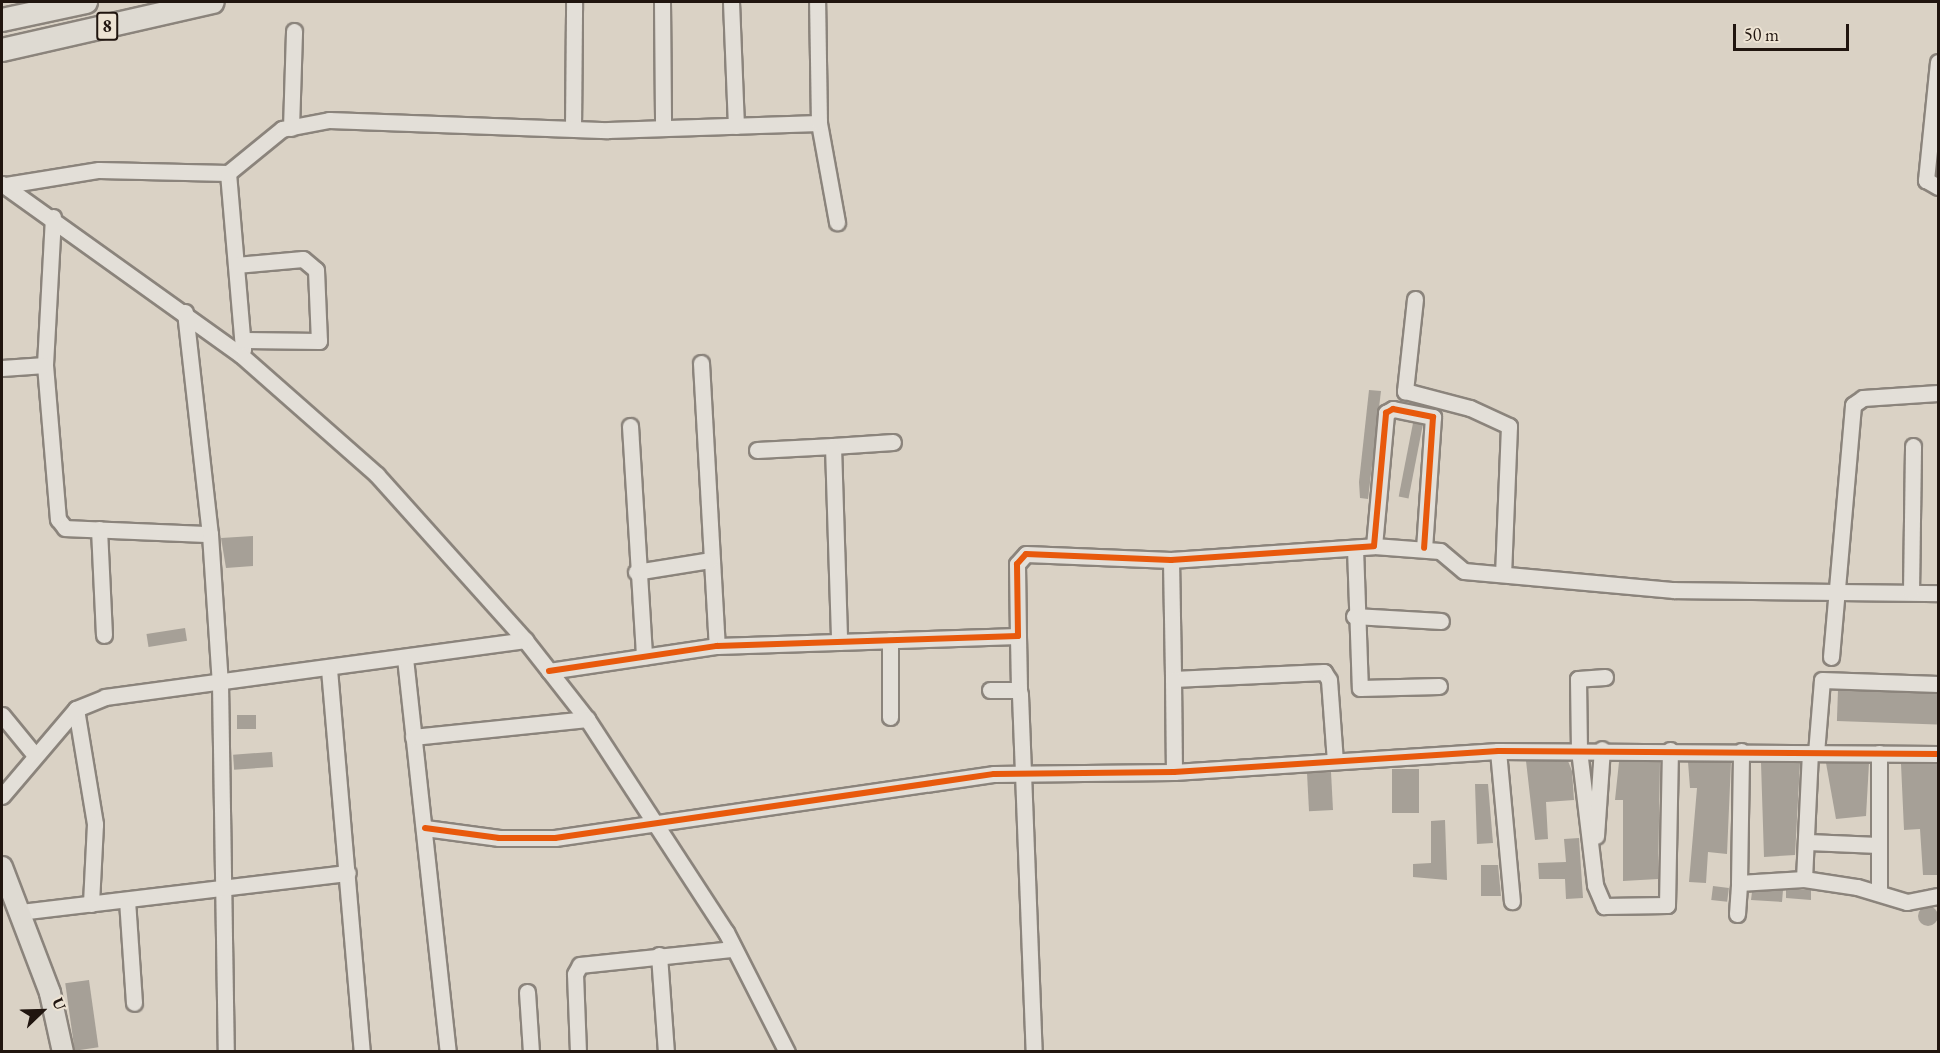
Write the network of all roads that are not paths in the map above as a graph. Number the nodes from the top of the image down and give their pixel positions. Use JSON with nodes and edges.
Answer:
{"nodes":[{"id":1,"x":86,"y":2,"type":"edge"},
{"id":2,"x":213,"y":2,"type":"edge"},
{"id":3,"x":574,"y":2,"type":"edge"},
{"id":4,"x":662,"y":2,"type":"edge"},
{"id":5,"x":731,"y":2,"type":"edge"},
{"id":6,"x":817,"y":2,"type":"edge"},
{"id":7,"x":2,"y":20,"type":"edge"},
{"id":8,"x":294,"y":31,"type":"dead end"},
{"id":9,"x":2,"y":50,"type":"edge"},
{"id":10,"x":1938,"y":63,"type":"edge"},
{"id":11,"x":819,"y":123,"type":"junction"},
{"id":12,"x":736,"y":126,"type":"junction"},
{"id":13,"x":291,"y":128,"type":"junction"},
{"id":14,"x":573,"y":128,"type":"junction"},
{"id":15,"x":663,"y":128,"type":"junction"},
{"id":16,"x":228,"y":173,"type":"junction"},
{"id":17,"x":4,"y":184,"type":"edge"},
{"id":18,"x":1938,"y":187,"type":"edge"},
{"id":19,"x":53,"y":217,"type":"junction"},
{"id":20,"x":837,"y":222,"type":"dead end"},
{"id":21,"x":236,"y":265,"type":"junction"},
{"id":22,"x":1415,"y":299,"type":"dead end"},
{"id":23,"x":185,"y":312,"type":"junction"},
{"id":24,"x":243,"y":347,"type":"junction"},
{"id":25,"x":702,"y":363,"type":"dead end"},
{"id":26,"x":45,"y":365,"type":"junction"},
{"id":27,"x":2,"y":368,"type":"edge"},
{"id":28,"x":1938,"y":393,"type":"edge"},
{"id":29,"x":630,"y":426,"type":"dead end"},
{"id":30,"x":893,"y":442,"type":"dead end"},
{"id":31,"x":833,"y":446,"type":"junction"},
{"id":32,"x":1913,"y":446,"type":"dead end"},
{"id":33,"x":757,"y":450,"type":"dead end"},
{"id":34,"x":99,"y":529,"type":"junction"},
{"id":35,"x":210,"y":534,"type":"junction"},
{"id":36,"x":1374,"y":546,"type":"junction"},
{"id":37,"x":1354,"y":548,"type":"junction"},
{"id":38,"x":1424,"y":548,"type":"junction"},
{"id":39,"x":710,"y":560,"type":"junction"},
{"id":40,"x":1171,"y":560,"type":"junction"},
{"id":41,"x":636,"y":572,"type":"junction"},
{"id":42,"x":1503,"y":574,"type":"junction"},
{"id":43,"x":1835,"y":591,"type":"junction"},
{"id":44,"x":1911,"y":592,"type":"junction"},
{"id":45,"x":1938,"y":593,"type":"edge"},
{"id":46,"x":1354,"y":616,"type":"junction"},
{"id":47,"x":1441,"y":621,"type":"dead end"},
{"id":48,"x":104,"y":635,"type":"dead end"},
{"id":49,"x":1018,"y":636,"type":"junction"},
{"id":50,"x":525,"y":640,"type":"junction"},
{"id":51,"x":890,"y":640,"type":"junction"},
{"id":52,"x":838,"y":642,"type":"junction"},
{"id":53,"x":717,"y":646,"type":"junction"},
{"id":54,"x":644,"y":657,"type":"junction"},
{"id":55,"x":1831,"y":657,"type":"dead end"},
{"id":56,"x":405,"y":658,"type":"junction"},
{"id":57,"x":329,"y":669,"type":"junction"},
{"id":58,"x":549,"y":671,"type":"junction"},
{"id":59,"x":1605,"y":677,"type":"dead end"},
{"id":60,"x":1173,"y":679,"type":"junction"},
{"id":61,"x":220,"y":683,"type":"junction"},
{"id":62,"x":1938,"y":684,"type":"edge"},
{"id":63,"x":1439,"y":686,"type":"dead end"},
{"id":64,"x":990,"y":690,"type":"dead end"},
{"id":65,"x":1019,"y":690,"type":"junction"},
{"id":66,"x":76,"y":710,"type":"junction"},
{"id":67,"x":2,"y":715,"type":"edge"},
{"id":68,"x":890,"y":717,"type":"dead end"},
{"id":69,"x":587,"y":719,"type":"junction"},
{"id":70,"x":413,"y":737,"type":"junction"},
{"id":71,"x":1602,"y":749,"type":"junction"},
{"id":72,"x":1579,"y":750,"type":"junction"},
{"id":73,"x":1670,"y":750,"type":"junction"},
{"id":74,"x":1498,"y":751,"type":"junction"},
{"id":75,"x":1741,"y":751,"type":"junction"},
{"id":76,"x":1813,"y":753,"type":"junction"},
{"id":77,"x":1879,"y":753,"type":"junction"},
{"id":78,"x":34,"y":754,"type":"junction"},
{"id":79,"x":1938,"y":754,"type":"edge"},
{"id":80,"x":1335,"y":761,"type":"junction"},
{"id":81,"x":1174,"y":772,"type":"junction"},
{"id":82,"x":1024,"y":775,"type":"junction"},
{"id":83,"x":2,"y":796,"type":"edge"},
{"id":84,"x":657,"y":820,"type":"junction"},
{"id":85,"x":424,"y":828,"type":"junction"},
{"id":86,"x":1808,"y":842,"type":"junction"},
{"id":87,"x":1878,"y":845,"type":"junction"},
{"id":88,"x":1594,"y":847,"type":"junction"},
{"id":89,"x":2,"y":867,"type":"edge"},
{"id":90,"x":348,"y":873,"type":"junction"},
{"id":91,"x":1804,"y":879,"type":"junction"},
{"id":92,"x":1739,"y":883,"type":"junction"},
{"id":93,"x":224,"y":889,"type":"junction"},
{"id":94,"x":1879,"y":892,"type":"junction"},
{"id":95,"x":1938,"y":896,"type":"edge"},
{"id":96,"x":127,"y":900,"type":"junction"},
{"id":97,"x":1512,"y":902,"type":"dead end"},
{"id":98,"x":91,"y":904,"type":"junction"},
{"id":99,"x":20,"y":912,"type":"junction"},
{"id":100,"x":1737,"y":914,"type":"dead end"},
{"id":101,"x":733,"y":949,"type":"junction"},
{"id":102,"x":659,"y":956,"type":"junction"},
{"id":103,"x":527,"y":992,"type":"dead end"},
{"id":104,"x":134,"y":1003,"type":"dead end"},
{"id":105,"x":63,"y":1052,"type":"edge"},
{"id":106,"x":226,"y":1052,"type":"edge"},
{"id":107,"x":362,"y":1052,"type":"edge"},
{"id":108,"x":448,"y":1052,"type":"edge"},
{"id":109,"x":531,"y":1052,"type":"edge"},
{"id":110,"x":578,"y":1052,"type":"edge"},
{"id":111,"x":666,"y":1052,"type":"edge"},
{"id":112,"x":787,"y":1052,"type":"edge"},
{"id":113,"x":1034,"y":1052,"type":"edge"}],
"edges":[{"from":1,"to":7,"type":"highway","number":"8"},
{"from":2,"to":9,"type":"highway","number":"8"},
{"from":3,"to":14,"type":"street"},
{"from":4,"to":15,"type":"street"},
{"from":5,"to":12,"type":"street"},
{"from":6,"to":11,"type":"street"},
{"from":8,"to":13,"type":"street"},
{"from":10,"to":18,"type":"street"},
{"from":11,"to":12,"type":"street"},
{"from":11,"to":20,"type":"street"},
{"from":12,"to":15,"type":"street"},
{"from":13,"to":14,"type":"street"},
{"from":13,"to":16,"type":"street"},
{"from":14,"to":15,"type":"street"},
{"from":16,"to":17,"type":"street"},
{"from":16,"to":21,"type":"street"},
{"from":17,"to":19,"type":"street"},
{"from":19,"to":23,"type":"street"},
{"from":19,"to":26,"type":"street"},
{"from":21,"to":24,"type":"street"},
{"from":21,"to":24,"type":"street"},
{"from":22,"to":42,"type":"street"},
{"from":23,"to":24,"type":"street"},
{"from":23,"to":35,"type":"street"},
{"from":24,"to":50,"type":"street"},
{"from":25,"to":39,"type":"street"},
{"from":26,"to":27,"type":"street"},
{"from":26,"to":34,"type":"street"},
{"from":28,"to":43,"type":"street"},
{"from":29,"to":41,"type":"street"},
{"from":30,"to":31,"type":"street"},
{"from":31,"to":33,"type":"street"},
{"from":31,"to":52,"type":"street"},
{"from":32,"to":44,"type":"street"},
{"from":34,"to":35,"type":"street"},
{"from":34,"to":48,"type":"street"},
{"from":35,"to":61,"type":"street"},
{"from":36,"to":37,"type":"street"},
{"from":36,"to":38,"type":"street"},
{"from":36,"to":38,"type":"street"},
{"from":37,"to":40,"type":"street"},
{"from":37,"to":46,"type":"street"},
{"from":38,"to":42,"type":"street"},
{"from":39,"to":41,"type":"street"},
{"from":39,"to":53,"type":"street"},
{"from":40,"to":49,"type":"street"},
{"from":40,"to":60,"type":"street"},
{"from":41,"to":54,"type":"street"},
{"from":42,"to":43,"type":"street"},
{"from":43,"to":44,"type":"street"},
{"from":43,"to":55,"type":"street"},
{"from":44,"to":45,"type":"street"},
{"from":46,"to":47,"type":"street"},
{"from":46,"to":63,"type":"street"},
{"from":49,"to":51,"type":"street"},
{"from":49,"to":65,"type":"street"},
{"from":50,"to":56,"type":"street"},
{"from":50,"to":58,"type":"street"},
{"from":51,"to":52,"type":"street"},
{"from":51,"to":68,"type":"street"},
{"from":52,"to":53,"type":"street"},
{"from":53,"to":54,"type":"street"},
{"from":54,"to":58,"type":"street"},
{"from":56,"to":57,"type":"street"},
{"from":56,"to":70,"type":"street"},
{"from":57,"to":61,"type":"street"},
{"from":57,"to":90,"type":"street"},
{"from":58,"to":69,"type":"street"},
{"from":59,"to":72,"type":"street"},
{"from":60,"to":80,"type":"street"},
{"from":60,"to":81,"type":"street"},
{"from":61,"to":66,"type":"street"},
{"from":61,"to":93,"type":"street"},
{"from":62,"to":76,"type":"street"},
{"from":64,"to":65,"type":"street"},
{"from":65,"to":82,"type":"street"},
{"from":66,"to":78,"type":"street"},
{"from":66,"to":98,"type":"street"},
{"from":67,"to":78,"type":"street"},
{"from":69,"to":70,"type":"street"},
{"from":69,"to":84,"type":"street"},
{"from":70,"to":85,"type":"street"},
{"from":71,"to":72,"type":"street"},
{"from":71,"to":73,"type":"street"},
{"from":71,"to":88,"type":"street"},
{"from":72,"to":74,"type":"street"},
{"from":72,"to":88,"type":"street"},
{"from":73,"to":75,"type":"street"},
{"from":73,"to":88,"type":"street"},
{"from":74,"to":80,"type":"street"},
{"from":74,"to":97,"type":"street"},
{"from":75,"to":76,"type":"street"},
{"from":75,"to":92,"type":"street"},
{"from":76,"to":77,"type":"street"},
{"from":76,"to":86,"type":"street"},
{"from":77,"to":79,"type":"street"},
{"from":77,"to":87,"type":"street"},
{"from":78,"to":83,"type":"street"},
{"from":80,"to":81,"type":"street"},
{"from":81,"to":82,"type":"street"},
{"from":82,"to":84,"type":"street"},
{"from":82,"to":113,"type":"street"},
{"from":84,"to":85,"type":"street"},
{"from":84,"to":101,"type":"street"},
{"from":85,"to":108,"type":"street"},
{"from":86,"to":87,"type":"street"},
{"from":86,"to":91,"type":"street"},
{"from":87,"to":94,"type":"street"},
{"from":89,"to":99,"type":"main road"},
{"from":90,"to":93,"type":"street"},
{"from":90,"to":107,"type":"street"},
{"from":91,"to":92,"type":"street"},
{"from":91,"to":94,"type":"street"},
{"from":92,"to":100,"type":"street"},
{"from":93,"to":96,"type":"street"},
{"from":93,"to":106,"type":"street"},
{"from":94,"to":95,"type":"street"},
{"from":96,"to":98,"type":"street"},
{"from":96,"to":104,"type":"street"},
{"from":98,"to":99,"type":"street"},
{"from":99,"to":105,"type":"main road"},
{"from":101,"to":102,"type":"street"},
{"from":101,"to":112,"type":"street"},
{"from":102,"to":110,"type":"street"},
{"from":102,"to":111,"type":"street"},
{"from":103,"to":109,"type":"street"}]}
